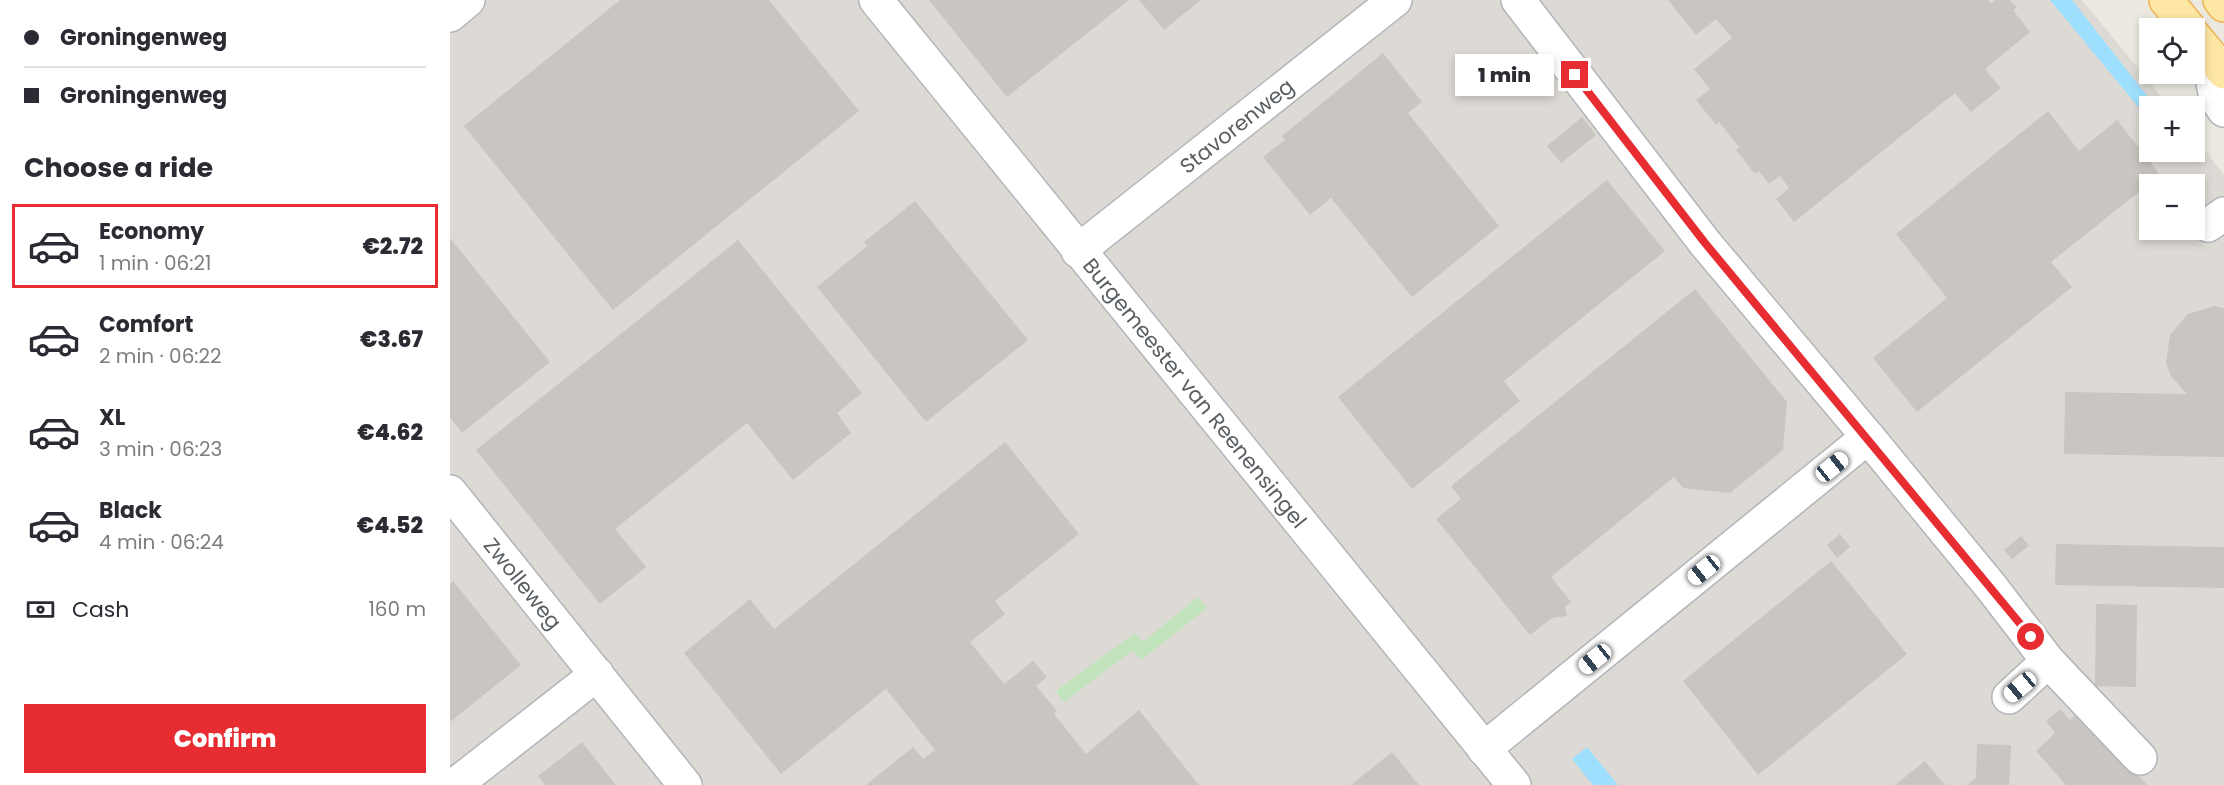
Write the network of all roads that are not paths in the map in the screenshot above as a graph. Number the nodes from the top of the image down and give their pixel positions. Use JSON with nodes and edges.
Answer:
{"nodes":[{"id":1,"x":468,"y":0,"type":"edge"},
{"id":2,"x":876,"y":0,"type":"edge"},
{"id":3,"x":1395,"y":0,"type":"edge"},
{"id":4,"x":1518,"y":0,"type":"edge"},
{"id":5,"x":2166,"y":0,"type":"edge"},
{"id":6,"x":2220,"y":0,"type":"edge"},
{"id":7,"x":2224,"y":5,"type":"edge"},
{"id":8,"x":450,"y":15,"type":"edge"},
{"id":9,"x":2181,"y":18,"type":"edge"},
{"id":10,"x":2205,"y":51,"type":"edge"},
{"id":11,"x":2224,"y":110,"type":"edge"},
{"id":12,"x":1078,"y":251,"type":"junction"},
{"id":13,"x":1868,"y":437,"type":"junction"},
{"id":14,"x":450,"y":492,"type":"edge"},
{"id":15,"x":2048,"y":661,"type":"junction"},
{"id":16,"x":597,"y":674,"type":"junction"},
{"id":17,"x":2008,"y":698,"type":"dead end"},
{"id":18,"x":1484,"y":748,"type":"junction"},
{"id":19,"x":2140,"y":758,"type":"dead end"},
{"id":20,"x":455,"y":785,"type":"edge"},
{"id":21,"x":685,"y":785,"type":"edge"},
{"id":22,"x":1514,"y":785,"type":"edge"}],
"edges":[{"from":1,"to":8,"type":"street"},
{"from":2,"to":12,"type":"street","name":"Burgemeester van Reenensingel"},
{"from":3,"to":12,"type":"street","name":"Stavorenweg"},
{"from":4,"to":13,"type":"street"},
{"from":5,"to":9,"type":"main road"},
{"from":6,"to":7,"type":"main road"},
{"from":10,"to":11,"type":"street"},
{"from":12,"to":18,"type":"street","name":"Burgemeester van Reenensingel"},
{"from":13,"to":15,"type":"street"},
{"from":13,"to":18,"type":"street"},
{"from":14,"to":16,"type":"street","name":"Zwolleweg"},
{"from":15,"to":17,"type":"street"},
{"from":15,"to":19,"type":"street"},
{"from":16,"to":20,"type":"street"},
{"from":16,"to":21,"type":"street","name":"Zwolleweg"},
{"from":18,"to":22,"type":"street","name":"Burgemeester van Reenensingel"}]}
